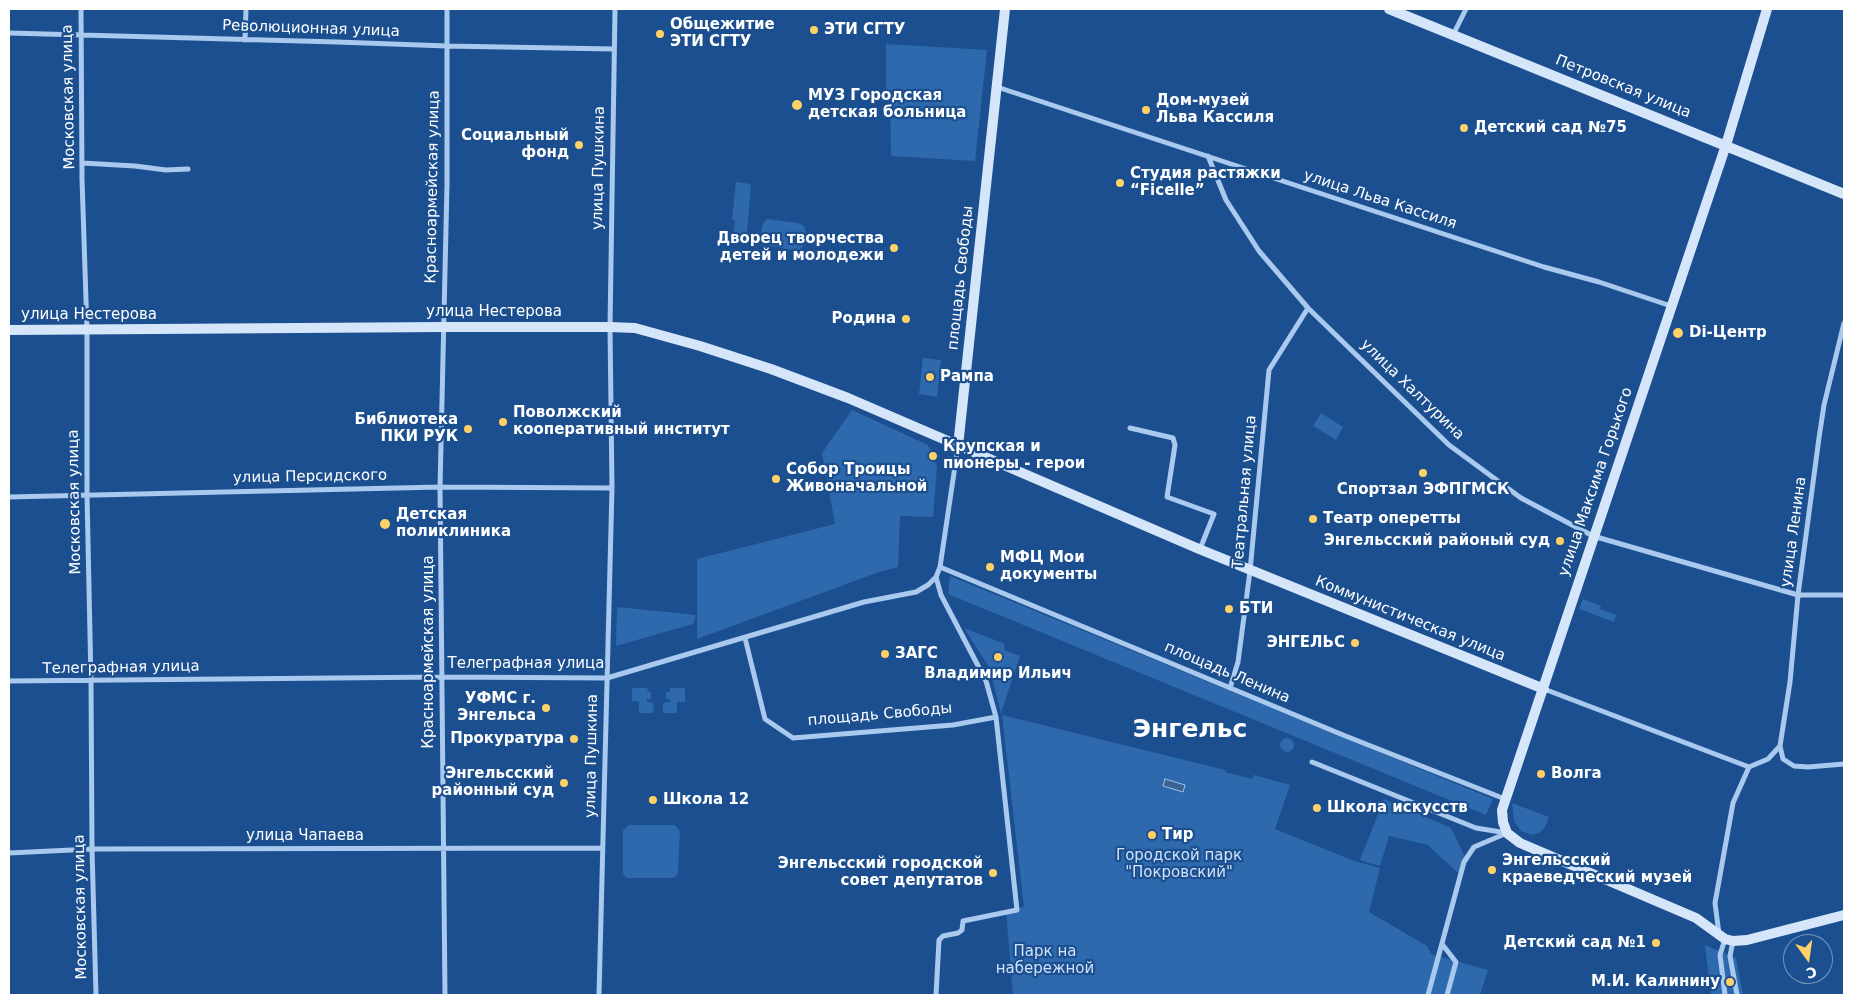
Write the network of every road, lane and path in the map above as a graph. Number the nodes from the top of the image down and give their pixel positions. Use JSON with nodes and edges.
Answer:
{"nodes":[{"id":1,"x":81,"y":9,"type":"edge"},
{"id":2,"x":246,"y":9,"type":"edge"},
{"id":3,"x":447,"y":9,"type":"edge"},
{"id":4,"x":615,"y":9,"type":"edge"},
{"id":5,"x":1005,"y":9,"type":"edge"},
{"id":6,"x":1389,"y":9,"type":"edge"},
{"id":7,"x":1466,"y":9,"type":"edge"},
{"id":8,"x":1768,"y":9,"type":"edge"},
{"id":9,"x":9,"y":33,"type":"edge"},
{"id":10,"x":80,"y":35,"type":"junction"},
{"id":11,"x":1452,"y":35,"type":"junction"},
{"id":12,"x":244,"y":40,"type":"junction"},
{"id":13,"x":447,"y":46,"type":"junction"},
{"id":14,"x":613,"y":49,"type":"junction"},
{"id":15,"x":997,"y":87,"type":"junction"},
{"id":16,"x":1726,"y":145,"type":"junction"},
{"id":17,"x":1208,"y":156,"type":"junction"},
{"id":18,"x":82,"y":163,"type":"junction"},
{"id":19,"x":188,"y":169,"type":"dead end"},
{"id":20,"x":1844,"y":194,"type":"edge"},
{"id":21,"x":1671,"y":306,"type":"junction"},
{"id":22,"x":1308,"y":308,"type":"junction"},
{"id":23,"x":1844,"y":323,"type":"edge"},
{"id":24,"x":444,"y":327,"type":"junction"},
{"id":25,"x":610,"y":327,"type":"junction"},
{"id":26,"x":9,"y":330,"type":"edge"},
{"id":27,"x":87,"y":330,"type":"junction"},
{"id":28,"x":1130,"y":428,"type":"dead end"},
{"id":29,"x":958,"y":446,"type":"junction"},
{"id":30,"x":440,"y":486,"type":"junction"},
{"id":31,"x":612,"y":488,"type":"junction"},
{"id":32,"x":87,"y":494,"type":"junction"},
{"id":33,"x":9,"y":497,"type":"edge"},
{"id":34,"x":1594,"y":536,"type":"junction"},
{"id":35,"x":1200,"y":549,"type":"junction"},
{"id":36,"x":940,"y":567,"type":"junction"},
{"id":37,"x":1250,"y":571,"type":"junction"},
{"id":38,"x":936,"y":577,"type":"junction"},
{"id":39,"x":1798,"y":595,"type":"junction"},
{"id":40,"x":1844,"y":595,"type":"edge"},
{"id":41,"x":745,"y":638,"type":"junction"},
{"id":42,"x":442,"y":677,"type":"junction"},
{"id":43,"x":607,"y":678,"type":"junction"},
{"id":44,"x":92,"y":681,"type":"junction"},
{"id":45,"x":9,"y":682,"type":"edge"},
{"id":46,"x":1230,"y":688,"type":"junction"},
{"id":47,"x":1544,"y":689,"type":"junction"},
{"id":48,"x":996,"y":717,"type":"junction"},
{"id":49,"x":1780,"y":746,"type":"junction"},
{"id":50,"x":1312,"y":762,"type":"dead end"},
{"id":51,"x":1844,"y":764,"type":"edge"},
{"id":52,"x":1749,"y":768,"type":"junction"},
{"id":53,"x":1505,"y":799,"type":"junction"},
{"id":54,"x":1507,"y":833,"type":"junction"},
{"id":55,"x":442,"y":848,"type":"junction"},
{"id":56,"x":602,"y":848,"type":"junction"},
{"id":57,"x":92,"y":850,"type":"junction"},
{"id":58,"x":9,"y":853,"type":"edge"},
{"id":59,"x":1844,"y":915,"type":"edge"},
{"id":60,"x":1726,"y":938,"type":"junction"},
{"id":61,"x":1442,"y":944,"type":"junction"},
{"id":62,"x":96,"y":995,"type":"edge"},
{"id":63,"x":444,"y":995,"type":"edge"},
{"id":64,"x":599,"y":995,"type":"edge"},
{"id":65,"x":936,"y":995,"type":"edge"},
{"id":66,"x":1428,"y":995,"type":"edge"},
{"id":67,"x":1447,"y":995,"type":"edge"},
{"id":68,"x":1725,"y":995,"type":"edge"},
{"id":69,"x":1737,"y":995,"type":"edge"}],
"edges":[{"from":1,"to":10,"type":"street","name":"Московская улица"},
{"from":2,"to":12,"type":"street"},
{"from":3,"to":13,"type":"street","name":"Красноармейская улица"},
{"from":4,"to":14,"type":"street","name":"улица Пушкина"},
{"from":5,"to":15,"type":"main road","name":"площадь Свободы"},
{"from":6,"to":11,"type":"main road","name":"Петровская улица"},
{"from":7,"to":11,"type":"street"},
{"from":8,"to":16,"type":"main road","name":"улица Максима Горького"},
{"from":9,"to":10,"type":"street","name":"Революционная улица"},
{"from":10,"to":12,"type":"street","name":"Революционная улица"},
{"from":10,"to":18,"type":"street","name":"Московская улица"},
{"from":11,"to":16,"type":"main road","name":"Петровская улица"},
{"from":12,"to":13,"type":"street","name":"Революционная улица"},
{"from":13,"to":14,"type":"street","name":"Революционная улица"},
{"from":13,"to":24,"type":"street","name":"Красноармейская улица"},
{"from":14,"to":25,"type":"street","name":"улица Пушкина"},
{"from":15,"to":17,"type":"street","name":"улица Льва Кассиля"},
{"from":15,"to":29,"type":"main road","name":"площадь Свободы"},
{"from":16,"to":20,"type":"main road","name":"Петровская улица"},
{"from":16,"to":21,"type":"main road","name":"улица Максима Горького"},
{"from":17,"to":21,"type":"street","name":"улица Льва Кассиля"},
{"from":17,"to":22,"type":"street","name":"улица Халтурина"},
{"from":18,"to":19,"type":"street"},
{"from":18,"to":27,"type":"street","name":"Московская улица"},
{"from":21,"to":34,"type":"main road","name":"улица Максима Горького"},
{"from":22,"to":34,"type":"street","name":"улица Халтурина"},
{"from":22,"to":37,"type":"street","name":"Театральная улица"},
{"from":23,"to":39,"type":"street","name":"улица Ленина"},
{"from":24,"to":25,"type":"main road","name":"улица Нестерова"},
{"from":24,"to":27,"type":"main road","name":"улица Нестерова"},
{"from":24,"to":30,"type":"street","name":"Красноармейская улица"},
{"from":25,"to":29,"type":"main road","name":"улица Нестерова"},
{"from":25,"to":31,"type":"street","name":"улица Пушкина"},
{"from":26,"to":27,"type":"main road","name":"улица Нестерова"},
{"from":27,"to":32,"type":"street","name":"Московская улица"},
{"from":28,"to":35,"type":"street"},
{"from":29,"to":35,"type":"main road","name":"Коммунистическая улица"},
{"from":29,"to":36,"type":"street","name":"площадь Свободы"},
{"from":30,"to":31,"type":"street","name":"улица Персидского"},
{"from":30,"to":32,"type":"street","name":"улица Персидского"},
{"from":30,"to":42,"type":"street","name":"Красноармейская улица"},
{"from":31,"to":43,"type":"street","name":"улица Пушкина"},
{"from":32,"to":33,"type":"street","name":"улица Персидского"},
{"from":32,"to":44,"type":"street","name":"Московская улица"},
{"from":34,"to":39,"type":"street","name":"улица Халтурина"},
{"from":34,"to":47,"type":"main road","name":"улица Максима Горького"},
{"from":35,"to":37,"type":"main road","name":"Коммунистическая улица"},
{"from":36,"to":38,"type":"street","name":"площадь Свободы"},
{"from":36,"to":46,"type":"street","name":"площадь Ленина"},
{"from":37,"to":46,"type":"street","name":"Театральная улица"},
{"from":37,"to":47,"type":"main road","name":"Коммунистическая улица"},
{"from":38,"to":41,"type":"street","name":"Телеграфная улица"},
{"from":38,"to":48,"type":"street"},
{"from":39,"to":40,"type":"street","name":"улица Халтурина"},
{"from":39,"to":49,"type":"street","name":"улица Ленина"},
{"from":41,"to":43,"type":"street","name":"Телеграфная улица"},
{"from":41,"to":48,"type":"street","name":"площадь Свободы"},
{"from":42,"to":43,"type":"street","name":"Телеграфная улица"},
{"from":42,"to":44,"type":"street","name":"Телеграфная улица"},
{"from":42,"to":55,"type":"street","name":"Красноармейская улица"},
{"from":43,"to":56,"type":"street","name":"улица Пушкина"},
{"from":44,"to":45,"type":"street","name":"Телеграфная улица"},
{"from":44,"to":57,"type":"street","name":"Московская улица"},
{"from":46,"to":53,"type":"street","name":"площадь Ленина"},
{"from":47,"to":52,"type":"street","name":"Коммунистическая улица"},
{"from":47,"to":53,"type":"main road","name":"улица Максима Горького"},
{"from":48,"to":65,"type":"street"},
{"from":49,"to":51,"type":"street"},
{"from":49,"to":52,"type":"street"},
{"from":50,"to":54,"type":"street"},
{"from":52,"to":60,"type":"street"},
{"from":53,"to":54,"type":"main road","name":"улица Максима Горького"},
{"from":54,"to":60,"type":"main road"},
{"from":54,"to":61,"type":"street"},
{"from":55,"to":56,"type":"street","name":"улица Чапаева"},
{"from":55,"to":57,"type":"street","name":"улица Чапаева"},
{"from":55,"to":63,"type":"street","name":"Красноармейская улица"},
{"from":56,"to":64,"type":"street","name":"улица Пушкина"},
{"from":57,"to":58,"type":"street","name":"улица Чапаева"},
{"from":57,"to":62,"type":"street","name":"Московская улица"},
{"from":59,"to":60,"type":"main road"},
{"from":60,"to":68,"type":"street"},
{"from":60,"to":69,"type":"street"},
{"from":61,"to":66,"type":"street"},
{"from":61,"to":67,"type":"street"}]}
